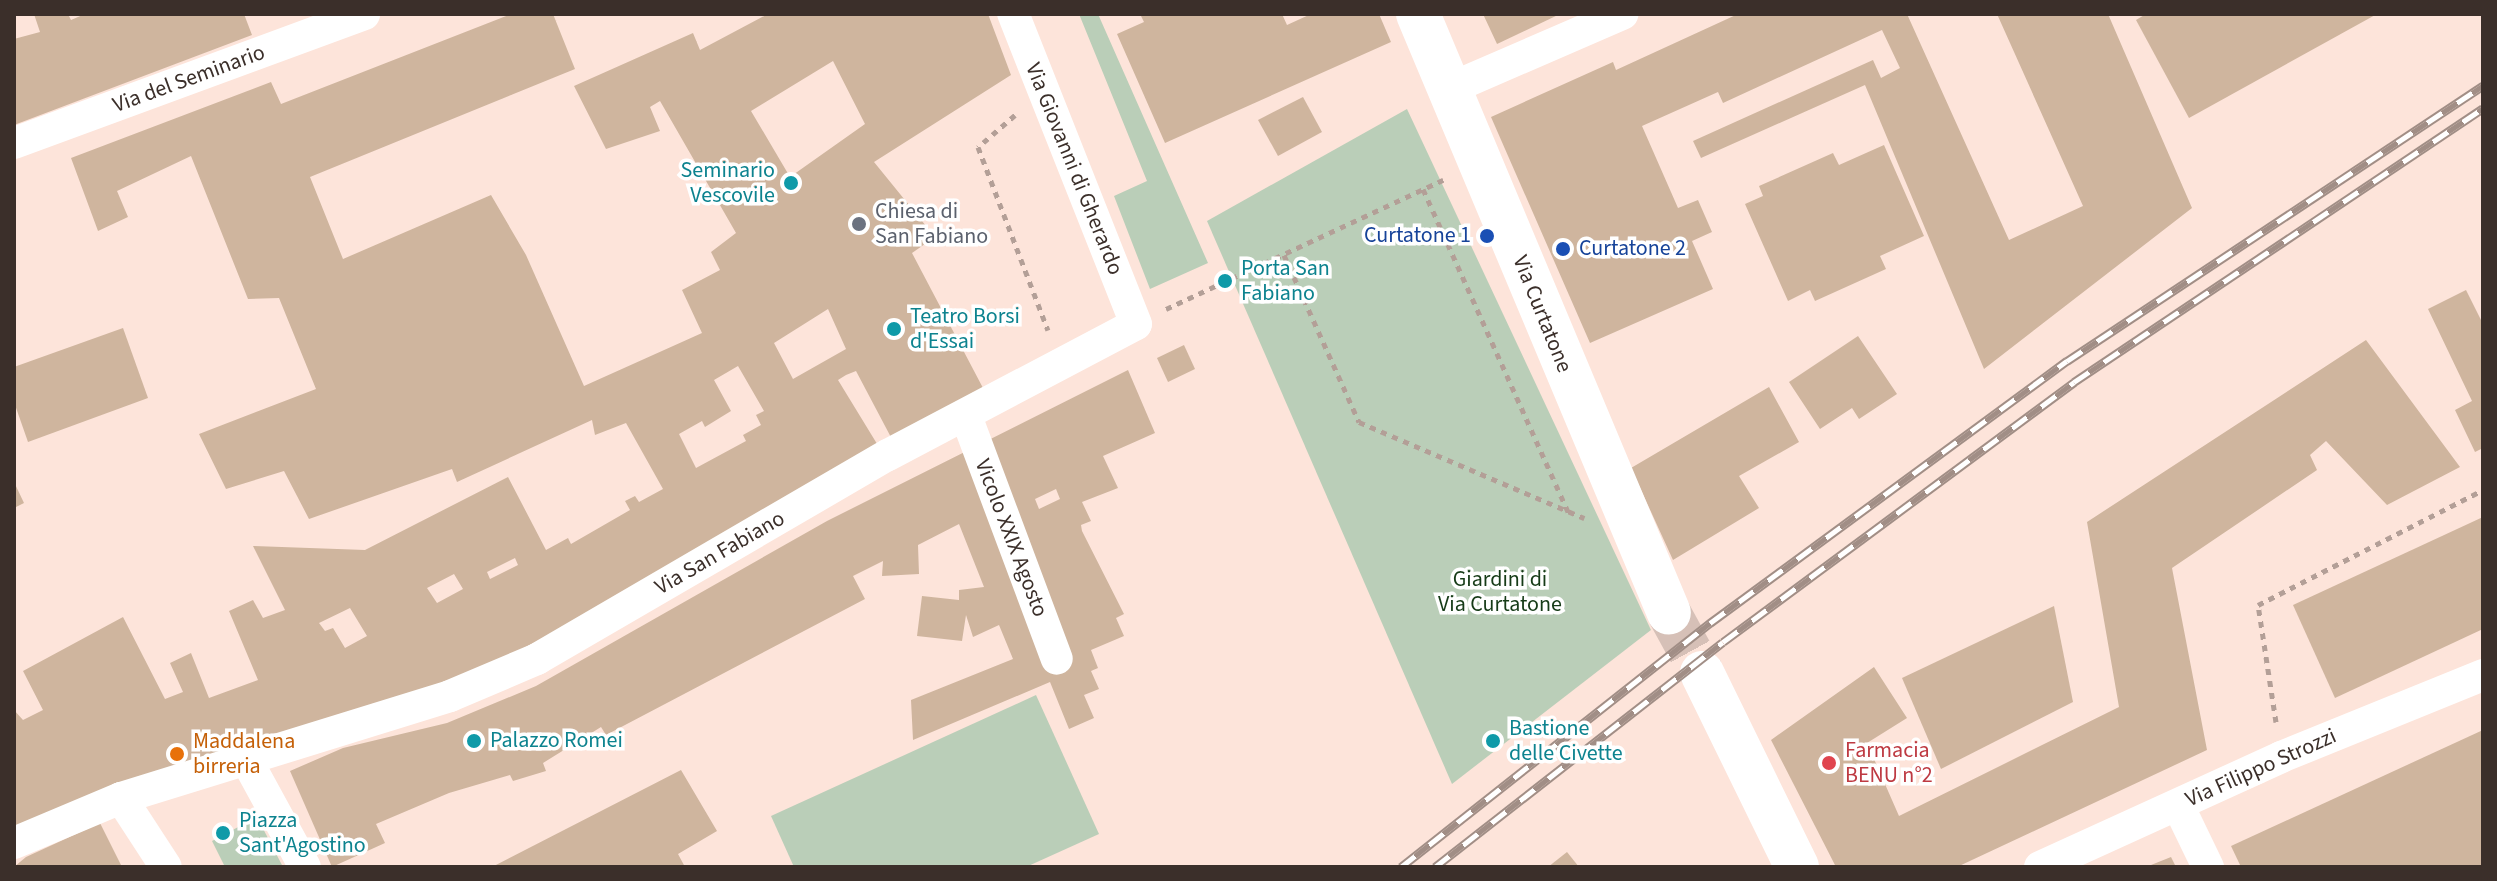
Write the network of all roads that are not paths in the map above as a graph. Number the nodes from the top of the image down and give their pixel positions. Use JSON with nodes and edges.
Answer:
{"nodes":[{"id":1,"x":364,"y":14,"type":"edge"},
{"id":2,"x":1013,"y":14,"type":"edge"},
{"id":3,"x":1418,"y":14,"type":"edge"},
{"id":4,"x":1622,"y":14,"type":"edge"},
{"id":5,"x":1449,"y":89,"type":"junction"},
{"id":6,"x":14,"y":143,"type":"edge"},
{"id":7,"x":1136,"y":324,"type":"joint"},
{"id":8,"x":966,"y":416,"type":"junction"},
{"id":9,"x":1669,"y":613,"type":"tunnel mouth"},
{"id":10,"x":1057,"y":659,"type":"dead end"},
{"id":11,"x":1702,"y":673,"type":"tunnel mouth"},
{"id":12,"x":2483,"y":675,"type":"edge"},
{"id":13,"x":246,"y":759,"type":"junction"},
{"id":14,"x":108,"y":802,"type":"junction"},
{"id":15,"x":2178,"y":805,"type":"junction"},
{"id":16,"x":14,"y":843,"type":"edge"},
{"id":17,"x":166,"y":867,"type":"edge"},
{"id":18,"x":305,"y":867,"type":"edge"},
{"id":19,"x":1797,"y":867,"type":"edge"},
{"id":20,"x":2040,"y":867,"type":"edge"},
{"id":21,"x":2208,"y":867,"type":"edge"}],
"edges":[{"from":1,"to":6,"type":"street","name":"Via del Seminario"},
{"from":2,"to":7,"type":"street","name":"Via Giovanni di Gherardo"},
{"from":3,"to":5,"type":"street","name":"Via Curtatone"},
{"from":4,"to":5,"type":"street"},
{"from":5,"to":9,"type":"street","name":"Via Curtatone"},
{"from":7,"to":8,"type":"street","name":"Via San Fabiano"},
{"from":8,"to":10,"type":"street","name":"Vicolo XXIX Agosto"},
{"from":8,"to":13,"type":"street","name":"Via San Fabiano"},
{"from":11,"to":19,"type":"street"},
{"from":12,"to":15,"type":"street","name":"Via Filippo Strozzi"},
{"from":13,"to":14,"type":"street"},
{"from":13,"to":18,"type":"street"},
{"from":14,"to":16,"type":"street"},
{"from":14,"to":17,"type":"street"},
{"from":15,"to":20,"type":"street","name":"Via Filippo Strozzi"},
{"from":15,"to":21,"type":"street"}]}
